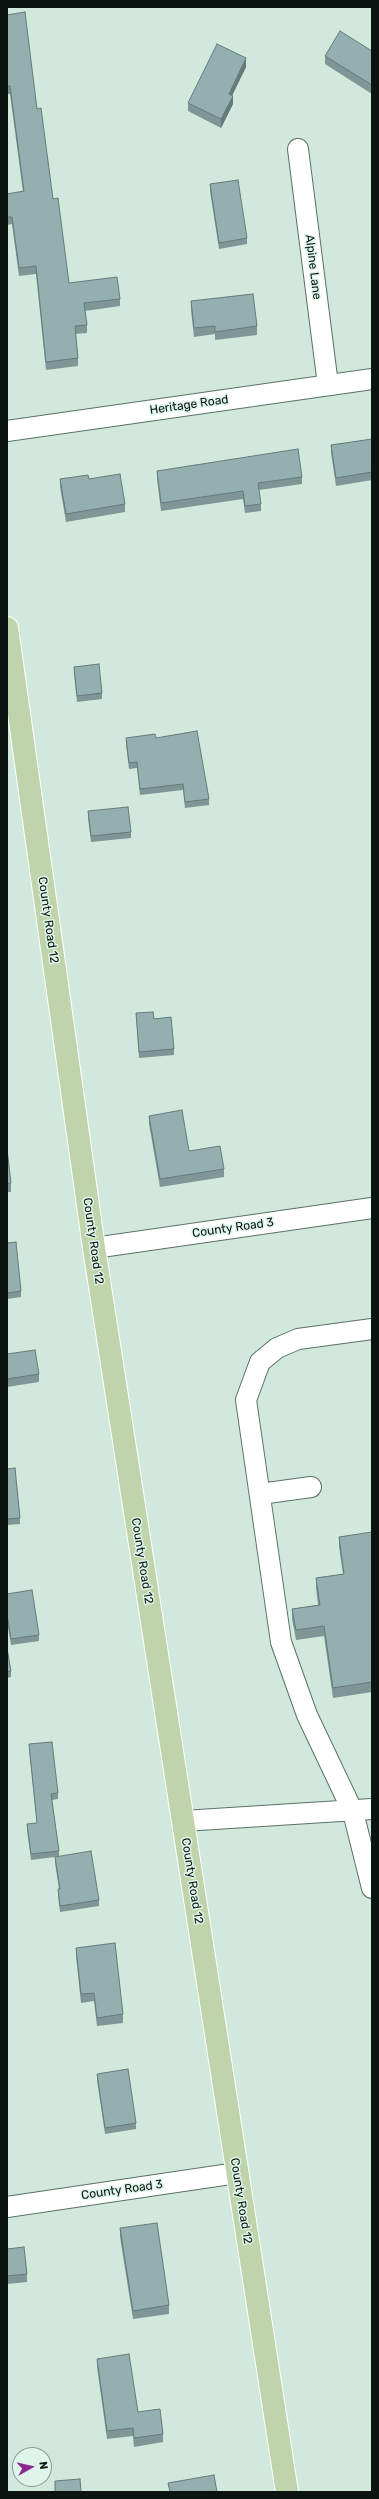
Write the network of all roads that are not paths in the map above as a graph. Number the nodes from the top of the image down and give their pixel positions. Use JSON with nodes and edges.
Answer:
{"nodes":[{"id":1,"x":298,"y":150,"type":"dead end"},
{"id":2,"x":372,"y":379,"type":"edge"},
{"id":3,"x":328,"y":385,"type":"junction"},
{"id":4,"x":7,"y":431,"type":"edge"},
{"id":5,"x":7,"y":628,"type":"edge"},
{"id":6,"x":372,"y":1208,"type":"edge"},
{"id":7,"x":94,"y":1248,"type":"junction"},
{"id":8,"x":372,"y":1329,"type":"edge"},
{"id":9,"x":311,"y":1487,"type":"dead end"},
{"id":10,"x":260,"y":1494,"type":"junction"},
{"id":11,"x":363,"y":1810,"type":"edge"},
{"id":12,"x":183,"y":1821,"type":"junction"},
{"id":13,"x":372,"y":1888,"type":"edge"},
{"id":14,"x":237,"y":2173,"type":"junction"},
{"id":15,"x":7,"y":2207,"type":"edge"},
{"id":16,"x":287,"y":2492,"type":"edge"}],
"edges":[{"from":1,"to":3,"type":"street","name":"Alpine Lane"},
{"from":2,"to":3,"type":"street","name":"Heritage Road"},
{"from":3,"to":4,"type":"street","name":"Heritage Road"},
{"from":5,"to":7,"type":"main road","name":"County Road 12"},
{"from":6,"to":7,"type":"street","name":"County Road 3"},
{"from":7,"to":12,"type":"main road","name":"County Road 12"},
{"from":8,"to":10,"type":"street"},
{"from":9,"to":10,"type":"street"},
{"from":10,"to":11,"type":"street"},
{"from":11,"to":12,"type":"street"},
{"from":11,"to":13,"type":"street"},
{"from":12,"to":14,"type":"main road","name":"County Road 12"},
{"from":14,"to":15,"type":"street","name":"County Road 3"},
{"from":14,"to":16,"type":"main road","name":"County Road 12"}]}
